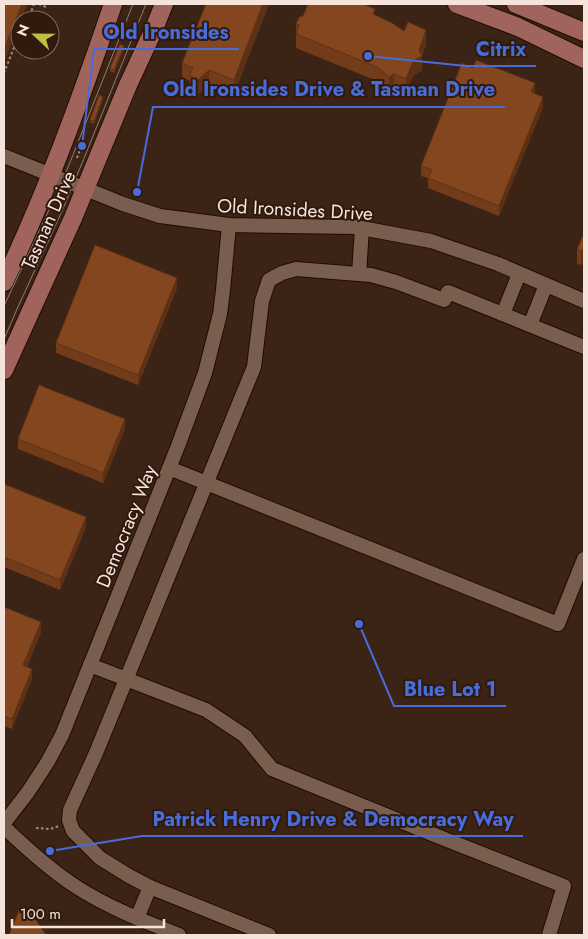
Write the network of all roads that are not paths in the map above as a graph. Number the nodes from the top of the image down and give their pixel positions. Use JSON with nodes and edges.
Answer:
{"nodes":[{"id":1,"x":113,"y":4,"type":"edge"},
{"id":2,"x":164,"y":4,"type":"edge"},
{"id":3,"x":458,"y":4,"type":"edge"},
{"id":4,"x":516,"y":4,"type":"edge"},
{"id":5,"x":584,"y":32,"type":"edge"},
{"id":6,"x":584,"y":59,"type":"edge"},
{"id":7,"x":4,"y":156,"type":"edge"},
{"id":8,"x":50,"y":175,"type":"junction"},
{"id":9,"x":86,"y":189,"type":"junction"},
{"id":10,"x":229,"y":225,"type":"junction"},
{"id":11,"x":362,"y":228,"type":"junction"},
{"id":12,"x":358,"y":274,"type":"junction"},
{"id":13,"x":519,"y":274,"type":"junction"},
{"id":14,"x":4,"y":282,"type":"edge"},
{"id":15,"x":546,"y":285,"type":"junction"},
{"id":16,"x":584,"y":301,"type":"edge"},
{"id":17,"x":503,"y":314,"type":"junction"},
{"id":18,"x":530,"y":325,"type":"junction"},
{"id":19,"x":584,"y":347,"type":"edge"},
{"id":20,"x":4,"y":370,"type":"edge"},
{"id":21,"x":170,"y":468,"type":"junction"},
{"id":22,"x":206,"y":482,"type":"junction"},
{"id":23,"x":584,"y":559,"type":"edge"},
{"id":24,"x":90,"y":665,"type":"junction"},
{"id":25,"x":126,"y":679,"type":"junction"},
{"id":26,"x":4,"y":823,"type":"edge"},
{"id":27,"x":4,"y":828,"type":"edge"},
{"id":28,"x":150,"y":887,"type":"junction"},
{"id":29,"x":137,"y":918,"type":"junction"},
{"id":30,"x":179,"y":935,"type":"edge"},
{"id":31,"x":270,"y":935,"type":"edge"},
{"id":32,"x":549,"y":935,"type":"edge"}],
"edges":[{"from":1,"to":8,"type":"main road","name":"Tasman Drive"},
{"from":2,"to":9,"type":"main road","name":"Tasman Drive"},
{"from":3,"to":6,"type":"main road"},
{"from":4,"to":5,"type":"main road"},
{"from":7,"to":8,"type":"street","name":"Old Ironsides Drive"},
{"from":8,"to":9,"type":"street","name":"Old Ironsides Drive"},
{"from":8,"to":14,"type":"main road","name":"Tasman Drive"},
{"from":9,"to":10,"type":"street","name":"Old Ironsides Drive"},
{"from":9,"to":20,"type":"main road","name":"Tasman Drive"},
{"from":10,"to":11,"type":"street","name":"Old Ironsides Drive"},
{"from":10,"to":21,"type":"street","name":"Democracy Way"},
{"from":11,"to":12,"type":"street"},
{"from":11,"to":13,"type":"street","name":"Old Ironsides Drive"},
{"from":12,"to":17,"type":"street"},
{"from":12,"to":22,"type":"street"},
{"from":13,"to":15,"type":"street","name":"Old Ironsides Drive"},
{"from":13,"to":17,"type":"street"},
{"from":15,"to":16,"type":"street","name":"Old Ironsides Drive"},
{"from":15,"to":18,"type":"street"},
{"from":17,"to":18,"type":"street"},
{"from":18,"to":19,"type":"street"},
{"from":21,"to":22,"type":"street"},
{"from":21,"to":24,"type":"street","name":"Democracy Way"},
{"from":22,"to":23,"type":"street"},
{"from":22,"to":25,"type":"street"},
{"from":24,"to":25,"type":"street"},
{"from":24,"to":26,"type":"street","name":"Democracy Way"},
{"from":25,"to":28,"type":"street"},
{"from":25,"to":32,"type":"street"},
{"from":27,"to":29,"type":"street"},
{"from":28,"to":29,"type":"street"},
{"from":28,"to":31,"type":"street"},
{"from":29,"to":30,"type":"street"}]}
